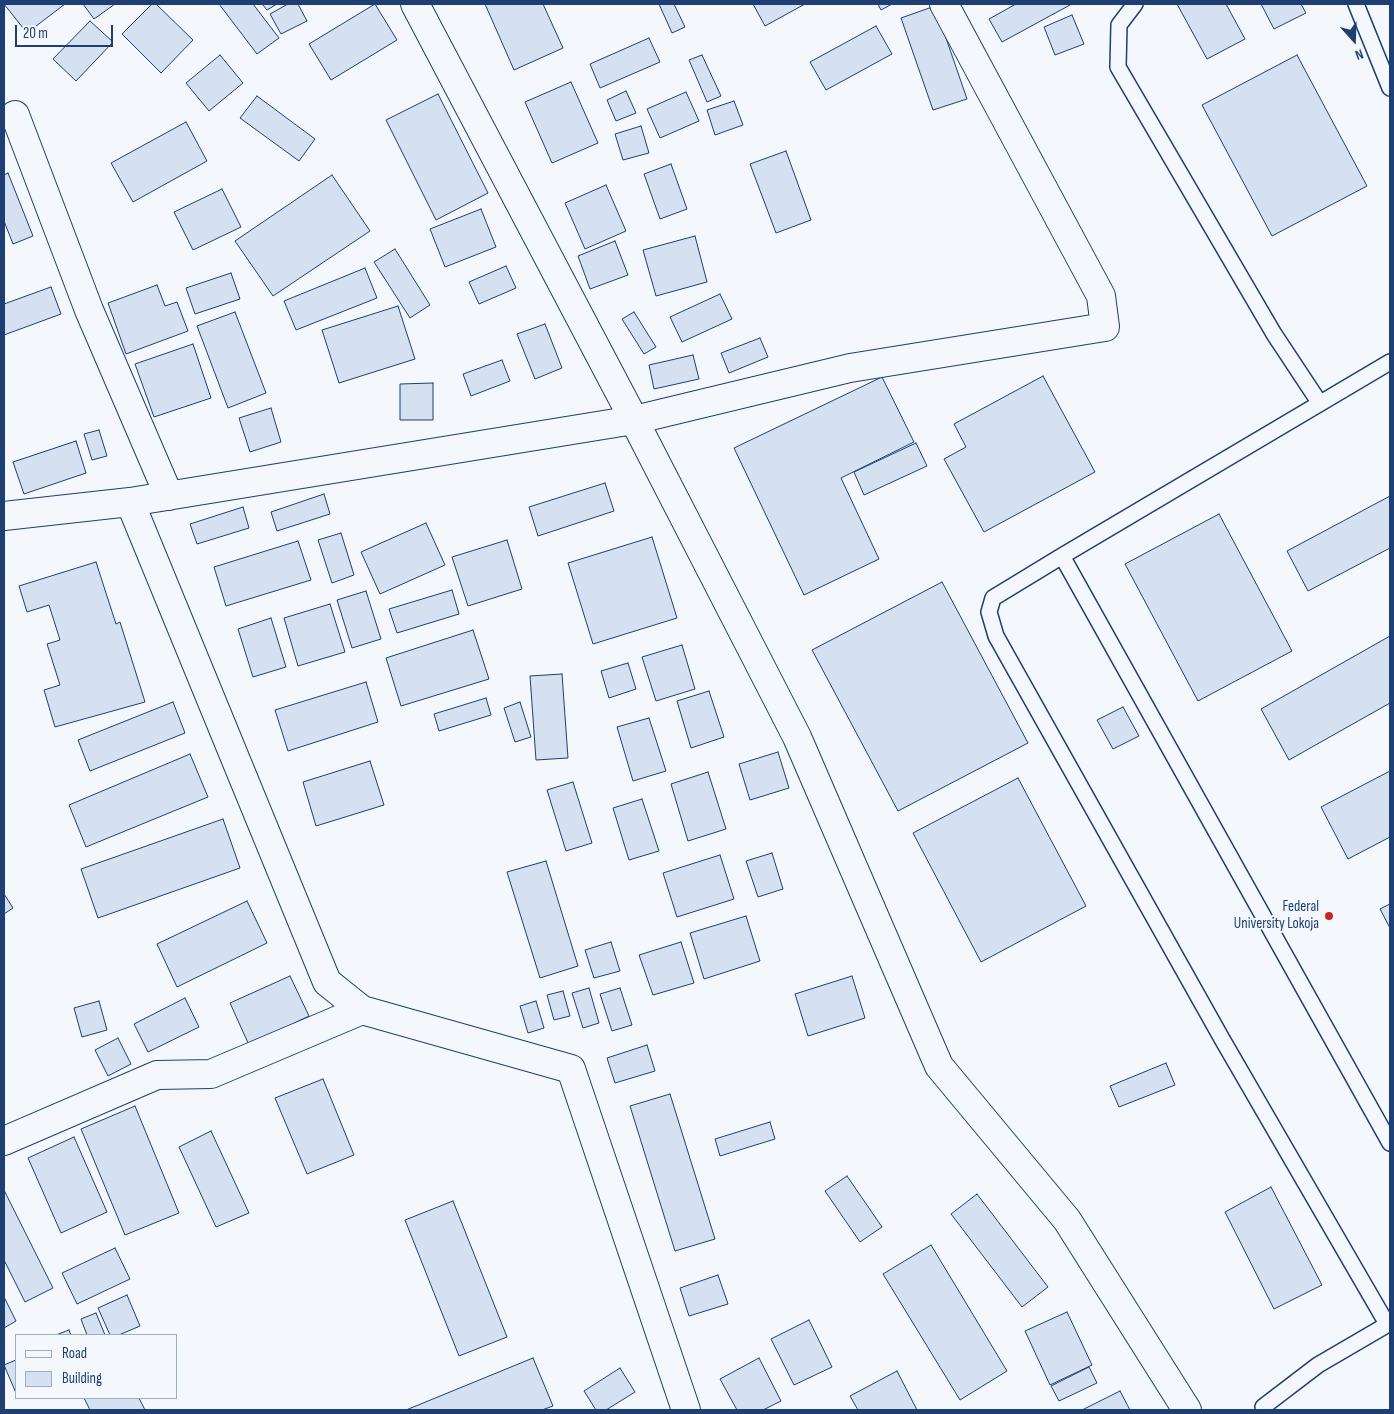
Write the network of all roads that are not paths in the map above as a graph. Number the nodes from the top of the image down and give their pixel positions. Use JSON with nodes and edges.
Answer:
{"nodes":[{"id":1,"x":415,"y":4,"type":"edge"},
{"id":2,"x":944,"y":4,"type":"edge"},
{"id":3,"x":1135,"y":4,"type":"edge"},
{"id":4,"x":1356,"y":4,"type":"edge"},
{"id":5,"x":1390,"y":88,"type":"edge"},
{"id":6,"x":15,"y":115,"type":"dead end"},
{"id":7,"x":1390,"y":362,"type":"edge"},
{"id":8,"x":1319,"y":402,"type":"junction"},
{"id":9,"x":634,"y":420,"type":"junction"},
{"id":10,"x":169,"y":496,"type":"junction"},
{"id":11,"x":130,"y":502,"type":"junction"},
{"id":12,"x":4,"y":516,"type":"edge"},
{"id":13,"x":1062,"y":556,"type":"junction"},
{"id":14,"x":362,"y":1010,"type":"junction"},
{"id":15,"x":4,"y":1141,"type":"edge"},
{"id":16,"x":1390,"y":1143,"type":"edge"},
{"id":17,"x":1389,"y":1323,"type":"edge"},
{"id":18,"x":1263,"y":1407,"type":"dead end"},
{"id":19,"x":686,"y":1410,"type":"edge"},
{"id":20,"x":1187,"y":1410,"type":"edge"}],
"edges":[{"from":1,"to":9,"type":"street"},
{"from":2,"to":9,"type":"street"},
{"from":3,"to":8,"type":"lane"},
{"from":4,"to":5,"type":"lane"},
{"from":6,"to":10,"type":"street"},
{"from":7,"to":8,"type":"lane"},
{"from":8,"to":13,"type":"lane"},
{"from":9,"to":10,"type":"street"},
{"from":9,"to":20,"type":"street"},
{"from":10,"to":11,"type":"street"},
{"from":11,"to":12,"type":"street"},
{"from":11,"to":14,"type":"street"},
{"from":13,"to":16,"type":"lane"},
{"from":13,"to":17,"type":"lane"},
{"from":14,"to":15,"type":"street"},
{"from":14,"to":19,"type":"street"},
{"from":17,"to":18,"type":"lane"}]}
